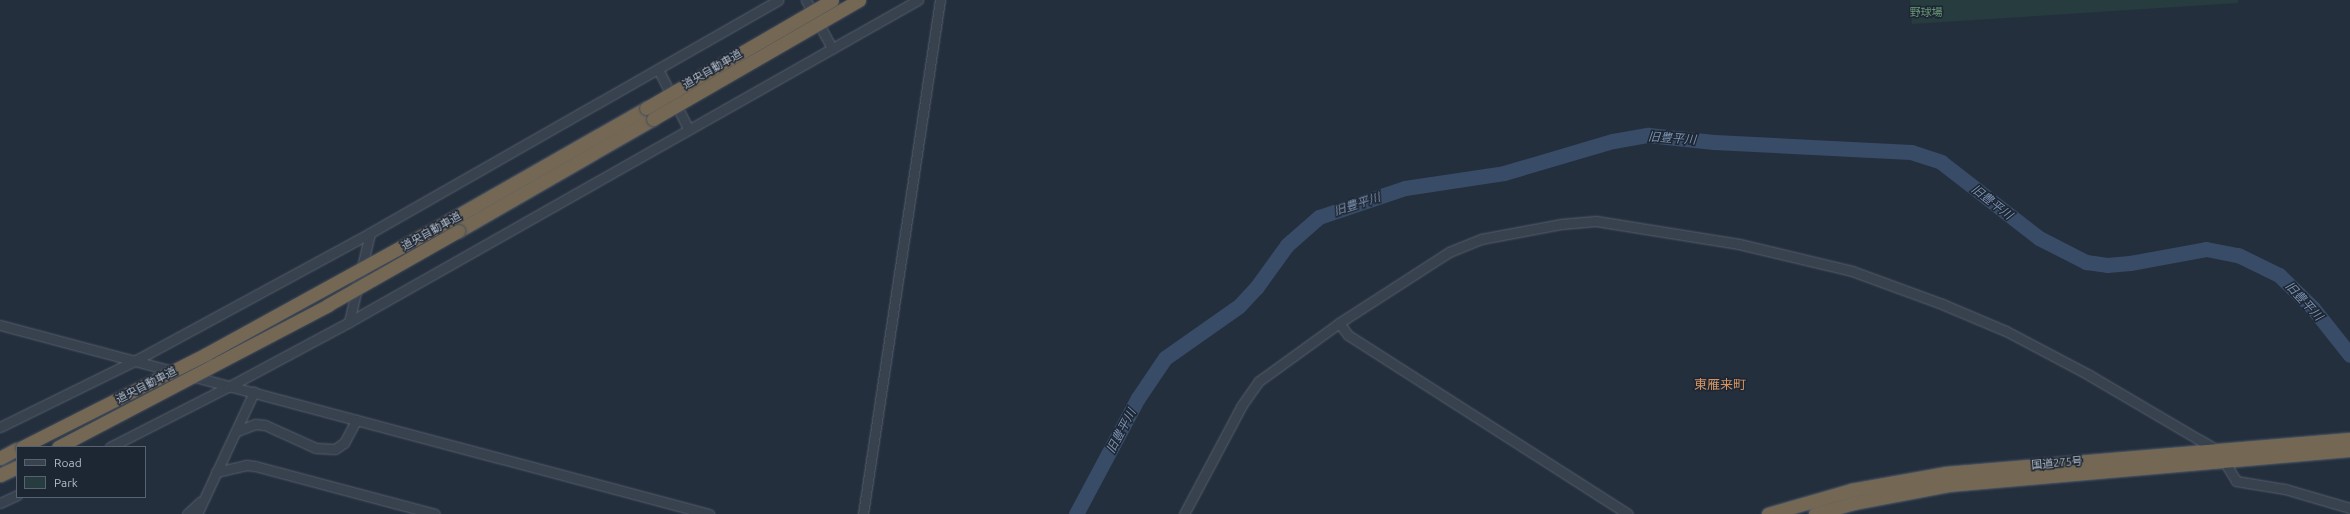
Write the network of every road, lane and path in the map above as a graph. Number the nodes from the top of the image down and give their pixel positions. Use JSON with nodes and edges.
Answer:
{"nodes":[{"id":1,"x":778,"y":0,"type":"edge"},
{"id":2,"x":806,"y":0,"type":"edge"},
{"id":3,"x":832,"y":0,"type":"edge"},
{"id":4,"x":859,"y":0,"type":"edge"},
{"id":5,"x":918,"y":0,"type":"edge"},
{"id":6,"x":940,"y":0,"type":"edge"},
{"id":7,"x":832,"y":48,"type":"junction"},
{"id":8,"x":658,"y":68,"type":"junction"},
{"id":9,"x":649,"y":113,"type":"junction"},
{"id":10,"x":689,"y":130,"type":"junction"},
{"id":11,"x":370,"y":233,"type":"junction"},
{"id":12,"x":349,"y":322,"type":"junction"},
{"id":13,"x":1339,"y":322,"type":"junction"},
{"id":14,"x":0,"y":324,"type":"edge"},
{"id":15,"x":134,"y":361,"type":"junction"},
{"id":16,"x":228,"y":387,"type":"junction"},
{"id":17,"x":254,"y":392,"type":"junction"},
{"id":18,"x":356,"y":420,"type":"junction"},
{"id":19,"x":0,"y":427,"type":"edge"},
{"id":20,"x":237,"y":431,"type":"junction"},
{"id":21,"x":2350,"y":439,"type":"edge"},
{"id":22,"x":24,"y":446,"type":"edge"},
{"id":23,"x":60,"y":446,"type":"edge"},
{"id":24,"x":112,"y":446,"type":"edge"},
{"id":25,"x":16,"y":450,"type":"edge"},
{"id":26,"x":2217,"y":450,"type":"junction"},
{"id":27,"x":2350,"y":450,"type":"edge"},
{"id":28,"x":0,"y":458,"type":"edge"},
{"id":29,"x":2225,"y":461,"type":"junction"},
{"id":30,"x":16,"y":468,"type":"edge"},
{"id":31,"x":216,"y":472,"type":"junction"},
{"id":32,"x":0,"y":476,"type":"edge"},
{"id":33,"x":16,"y":495,"type":"edge"},
{"id":34,"x":202,"y":500,"type":"junction"},
{"id":35,"x":0,"y":503,"type":"edge"},
{"id":36,"x":2350,"y":508,"type":"edge"},
{"id":37,"x":187,"y":514,"type":"edge"},
{"id":38,"x":197,"y":514,"type":"edge"},
{"id":39,"x":435,"y":514,"type":"edge"},
{"id":40,"x":709,"y":514,"type":"edge"},
{"id":41,"x":863,"y":514,"type":"edge"},
{"id":42,"x":1184,"y":514,"type":"edge"},
{"id":43,"x":1628,"y":514,"type":"edge"},
{"id":44,"x":1768,"y":514,"type":"edge"},
{"id":45,"x":1815,"y":514,"type":"edge"}],
"edges":[{"from":1,"to":8,"type":"street"},
{"from":2,"to":7,"type":"street"},
{"from":3,"to":9,"type":"highway","name":"道央自動車道","bridge":true},
{"from":4,"to":9,"type":"highway","name":"道央自動車道","bridge":true},
{"from":5,"to":7,"type":"street"},
{"from":6,"to":41,"type":"street"},
{"from":7,"to":10,"type":"street"},
{"from":8,"to":10,"type":"street"},
{"from":8,"to":11,"type":"street"},
{"from":9,"to":22,"type":"highway","name":"道央自動車道","bridge":true},
{"from":9,"to":23,"type":"highway","name":"道央自動車道","bridge":true},
{"from":10,"to":12,"type":"street"},
{"from":11,"to":12,"type":"street"},
{"from":11,"to":15,"type":"street"},
{"from":12,"to":16,"type":"street"},
{"from":13,"to":26,"type":"street"},
{"from":13,"to":42,"type":"street"},
{"from":13,"to":43,"type":"street"},
{"from":14,"to":15,"type":"street"},
{"from":15,"to":16,"type":"street"},
{"from":15,"to":19,"type":"street"},
{"from":16,"to":17,"type":"street"},
{"from":16,"to":24,"type":"street"},
{"from":17,"to":18,"type":"street"},
{"from":17,"to":20,"type":"street"},
{"from":18,"to":20,"type":"street"},
{"from":18,"to":40,"type":"street"},
{"from":20,"to":31,"type":"street"},
{"from":21,"to":26,"type":"highway","name":"国道275号"},
{"from":25,"to":28,"type":"highway"},
{"from":26,"to":29,"type":"street"},
{"from":26,"to":44,"type":"highway","name":"国道275号"},
{"from":27,"to":29,"type":"highway","name":"国道275号"},
{"from":29,"to":36,"type":"street"},
{"from":29,"to":45,"type":"highway","name":"国道275号"},
{"from":30,"to":32,"type":"highway"},
{"from":31,"to":34,"type":"street"},
{"from":31,"to":39,"type":"street"},
{"from":33,"to":35,"type":"street"},
{"from":34,"to":37,"type":"street"},
{"from":34,"to":38,"type":"street"}]}
